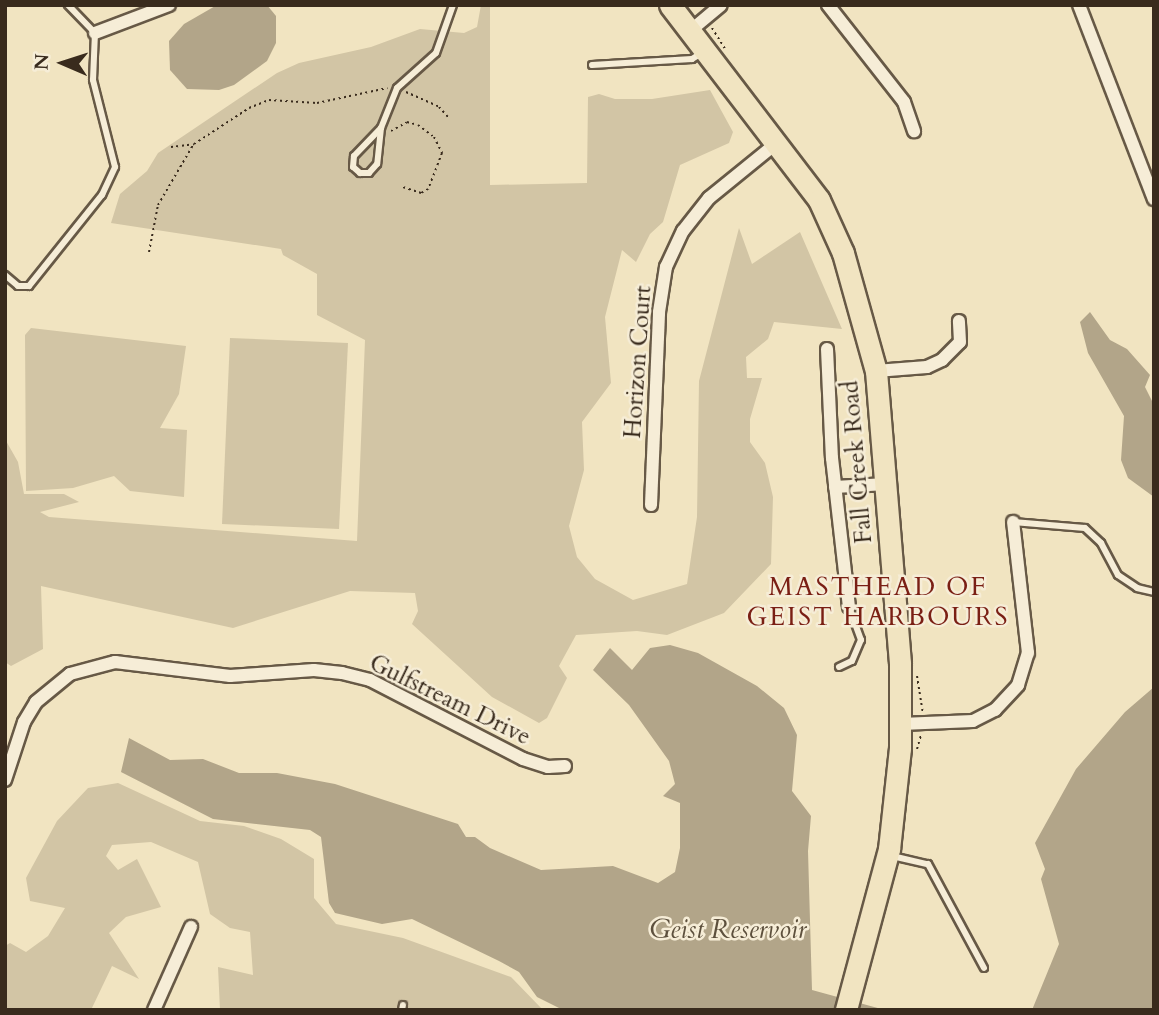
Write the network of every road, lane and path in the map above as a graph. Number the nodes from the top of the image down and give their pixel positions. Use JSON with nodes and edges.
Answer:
{"nodes":[{"id":1,"x":68,"y":5,"type":"edge"},
{"id":2,"x":169,"y":5,"type":"edge"},
{"id":3,"x":453,"y":5,"type":"edge"},
{"id":4,"x":670,"y":5,"type":"edge"},
{"id":5,"x":721,"y":5,"type":"edge"},
{"id":6,"x":828,"y":5,"type":"edge"},
{"id":7,"x":1079,"y":5,"type":"edge"},
{"id":8,"x":690,"y":31,"type":"junction"},
{"id":9,"x":95,"y":33,"type":"junction"},
{"id":10,"x":706,"y":51,"type":"junction"},
{"id":11,"x":592,"y":65,"type":"dead end"},
{"id":12,"x":397,"y":88,"type":"junction"},
{"id":13,"x":449,"y":118,"type":"dead end"},
{"id":14,"x":381,"y":128,"type":"junction"},
{"id":15,"x":914,"y":131,"type":"dead end"},
{"id":16,"x":382,"y":139,"type":"junction"},
{"id":17,"x":778,"y":142,"type":"junction"},
{"id":18,"x":194,"y":144,"type":"junction"},
{"id":19,"x":170,"y":147,"type":"dead end"},
{"id":20,"x":402,"y":187,"type":"dead end"},
{"id":21,"x":1154,"y":199,"type":"edge"},
{"id":22,"x":149,"y":252,"type":"dead end"},
{"id":23,"x":5,"y":275,"type":"edge"},
{"id":24,"x":959,"y":321,"type":"dead end"},
{"id":25,"x":827,"y":349,"type":"dead end"},
{"id":26,"x":876,"y":371,"type":"junction"},
{"id":27,"x":886,"y":484,"type":"junction"},
{"id":28,"x":835,"y":487,"type":"junction"},
{"id":29,"x":651,"y":505,"type":"dead end"},
{"id":30,"x":1013,"y":522,"type":"joint"},
{"id":31,"x":1154,"y":592,"type":"edge"},
{"id":32,"x":849,"y":607,"type":"joint"},
{"id":33,"x":839,"y":667,"type":"dead end"},
{"id":34,"x":901,"y":724,"type":"junction"},
{"id":35,"x":565,"y":766,"type":"dead end"},
{"id":36,"x":5,"y":780,"type":"edge"},
{"id":37,"x":887,"y":855,"type":"junction"},
{"id":38,"x":191,"y":926,"type":"dead end"},
{"id":39,"x":984,"y":968,"type":"dead end"},
{"id":40,"x":154,"y":1010,"type":"edge"},
{"id":41,"x":846,"y":1010,"type":"edge"}],
"edges":[{"from":1,"to":9,"type":"lane"},
{"from":2,"to":9,"type":"street"},
{"from":3,"to":12,"type":"lane"},
{"from":4,"to":8,"type":"main road","name":"Fall Creek Road"},
{"from":5,"to":8,"type":"street"},
{"from":6,"to":15,"type":"street"},
{"from":7,"to":21,"type":"street"},
{"from":8,"to":10,"type":"main road","name":"Fall Creek Road"},
{"from":9,"to":23,"type":"lane"},
{"from":10,"to":11,"type":"lane"},
{"from":10,"to":17,"type":"main road","name":"Fall Creek Road"},
{"from":12,"to":13,"type":"path"},
{"from":12,"to":14,"type":"lane"},
{"from":12,"to":18,"type":"path"},
{"from":14,"to":16,"type":"lane"},
{"from":14,"to":16,"type":"lane"},
{"from":16,"to":20,"type":"path"},
{"from":17,"to":26,"type":"main road","name":"Fall Creek Road"},
{"from":17,"to":29,"type":"street","name":"Horizon Court"},
{"from":18,"to":19,"type":"path"},
{"from":18,"to":22,"type":"path"},
{"from":24,"to":26,"type":"street"},
{"from":25,"to":28,"type":"street"},
{"from":26,"to":27,"type":"main road","name":"Fall Creek Road"},
{"from":27,"to":28,"type":"street"},
{"from":27,"to":34,"type":"main road","name":"Fall Creek Road"},
{"from":28,"to":32,"type":"street"},
{"from":30,"to":31,"type":"lane"},
{"from":30,"to":34,"type":"street"},
{"from":32,"to":33,"type":"lane"},
{"from":34,"to":37,"type":"main road","name":"Fall Creek Road"},
{"from":35,"to":36,"type":"street","name":"Gulfstream Drive"},
{"from":37,"to":39,"type":"lane"},
{"from":37,"to":41,"type":"main road","name":"Fall Creek Road"},
{"from":38,"to":40,"type":"street"}]}
